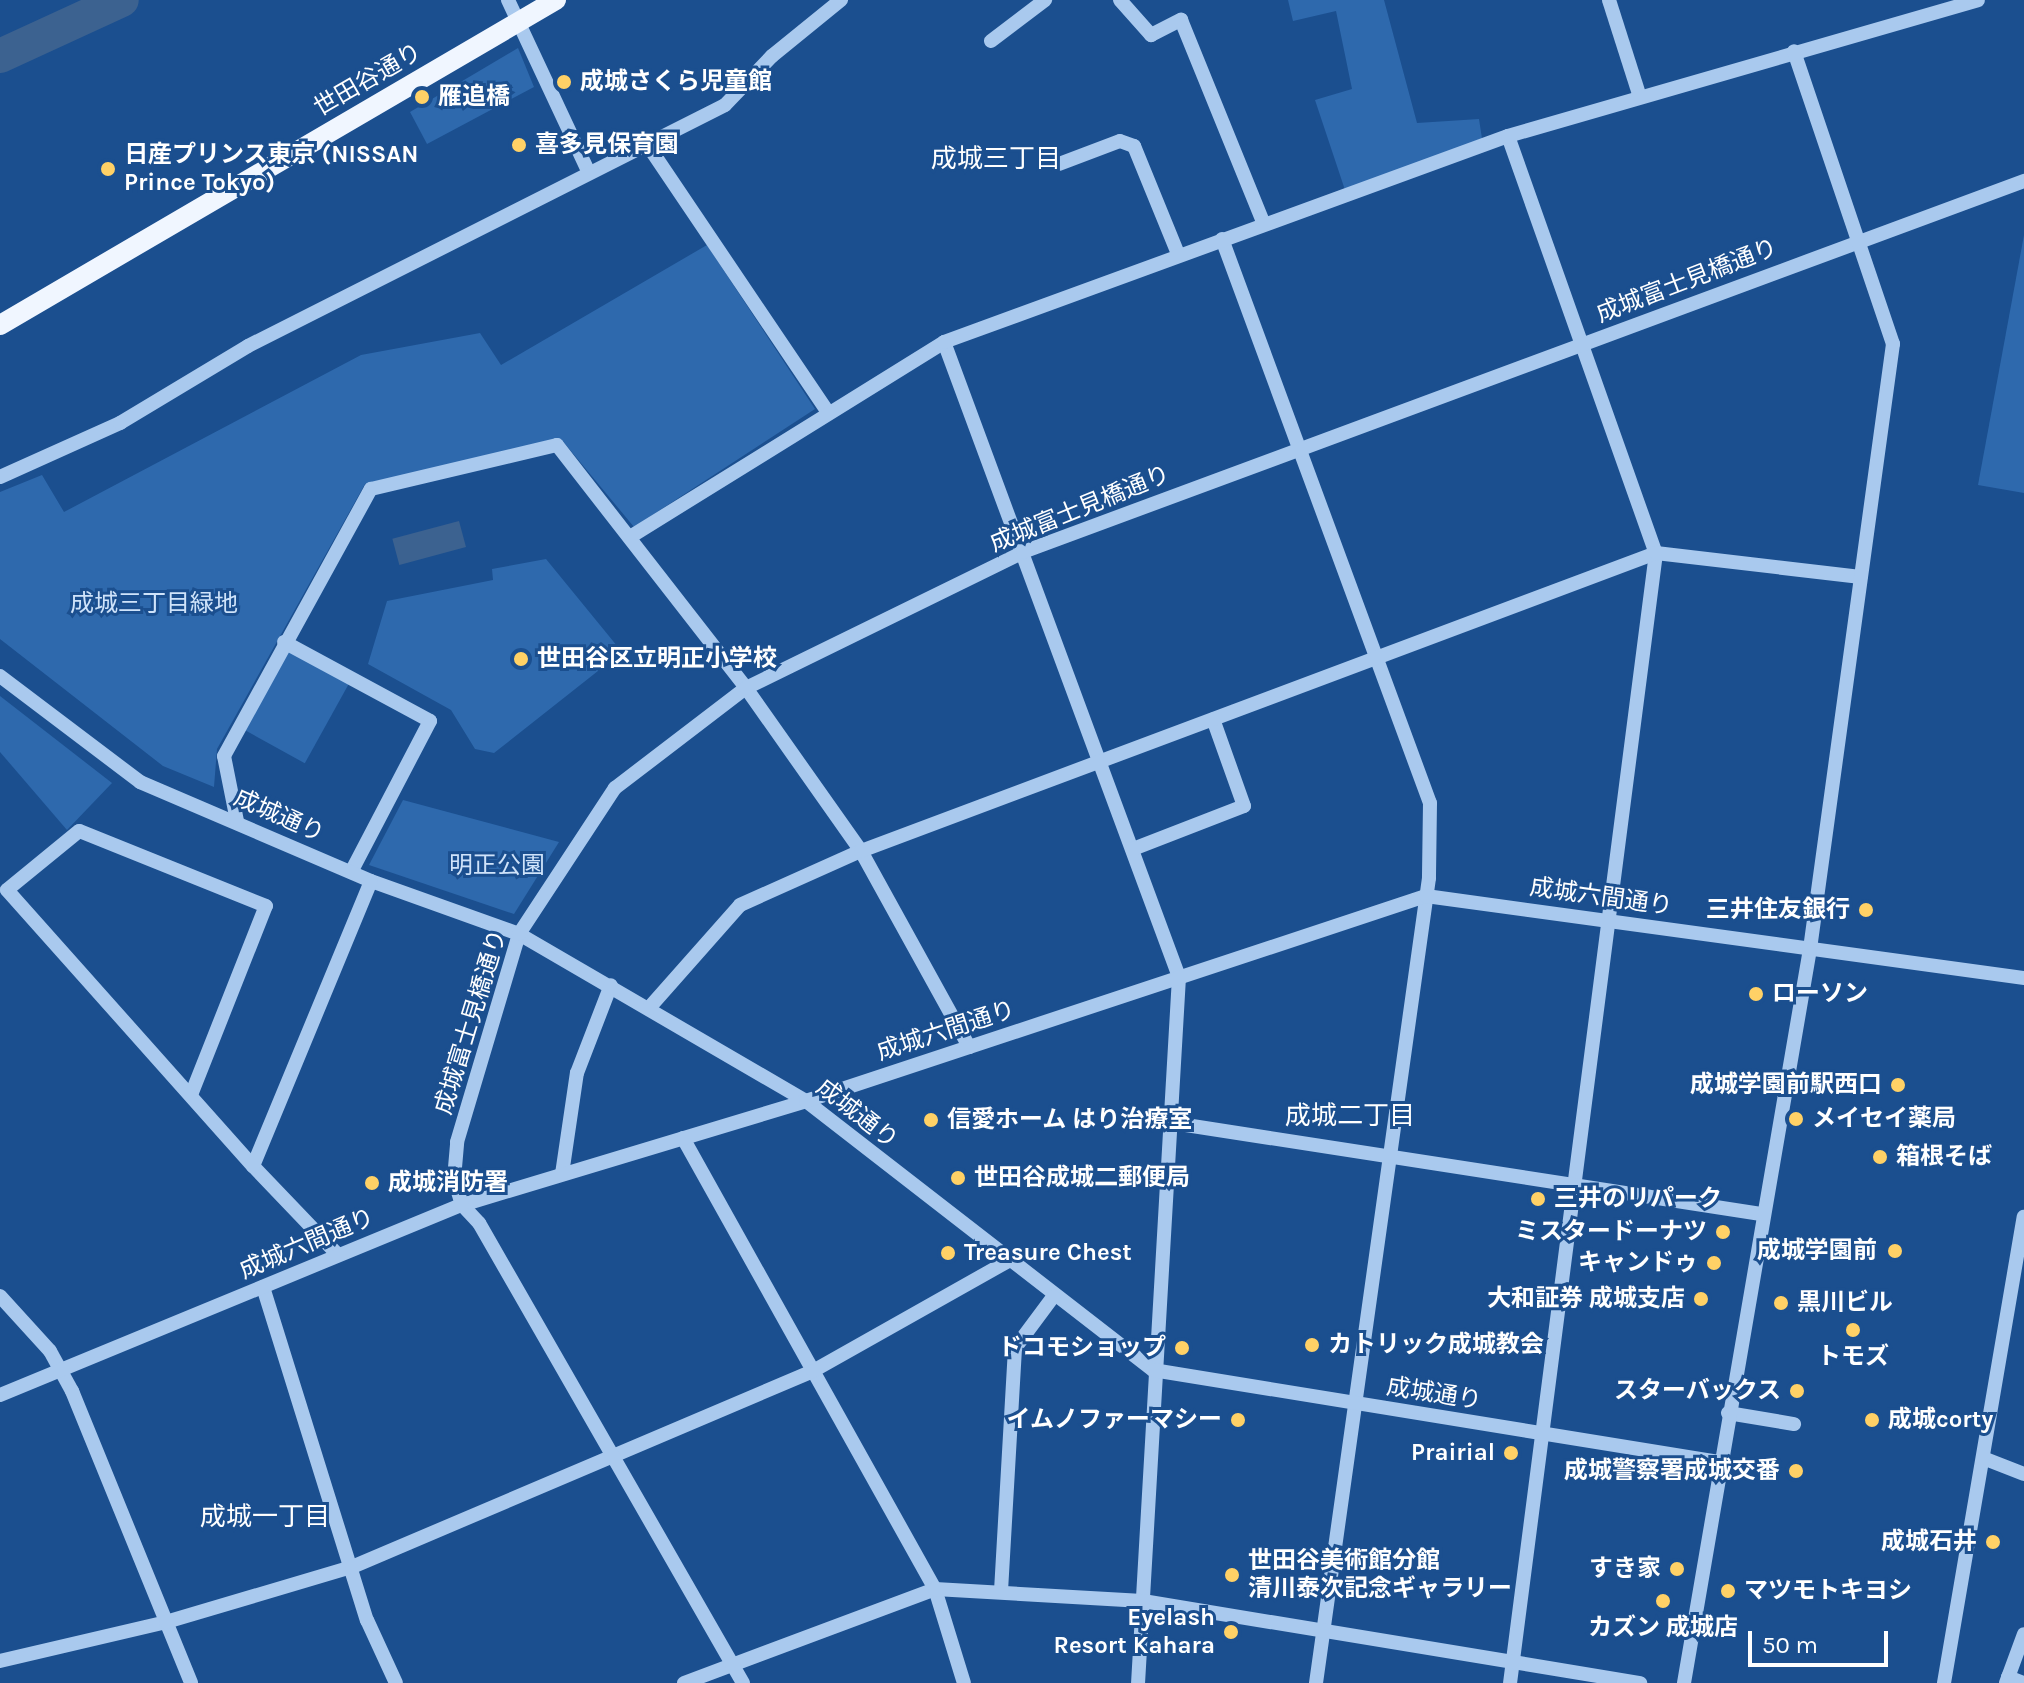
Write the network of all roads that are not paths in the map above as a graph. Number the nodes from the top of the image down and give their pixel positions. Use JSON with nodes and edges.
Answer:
{"nodes":[{"id":1,"x":508,"y":0,"type":"edge"},
{"id":2,"x":556,"y":0,"type":"edge"},
{"id":3,"x":841,"y":0,"type":"edge"},
{"id":4,"x":1045,"y":0,"type":"edge"},
{"id":5,"x":1120,"y":0,"type":"edge"},
{"id":6,"x":1609,"y":0,"type":"edge"},
{"id":7,"x":1978,"y":0,"type":"edge"},
{"id":8,"x":1953,"y":3,"type":"edge"},
{"id":9,"x":515,"y":24,"type":"junction"},
{"id":10,"x":991,"y":41,"type":"dead end"},
{"id":11,"x":1794,"y":51,"type":"junction"},
{"id":12,"x":1639,"y":94,"type":"junction"},
{"id":13,"x":1508,"y":136,"type":"junction"},
{"id":14,"x":647,"y":144,"type":"junction"},
{"id":15,"x":1059,"y":164,"type":"dead end"},
{"id":16,"x":589,"y":173,"type":"junction"},
{"id":17,"x":2024,"y":181,"type":"edge"},
{"id":18,"x":1263,"y":222,"type":"junction"},
{"id":19,"x":1222,"y":239,"type":"junction"},
{"id":20,"x":1856,"y":241,"type":"junction"},
{"id":21,"x":1178,"y":254,"type":"junction"},
{"id":22,"x":0,"y":325,"type":"edge"},
{"id":23,"x":944,"y":342,"type":"junction"},
{"id":24,"x":1579,"y":345,"type":"junction"},
{"id":25,"x":828,"y":412,"type":"junction"},
{"id":26,"x":1301,"y":447,"type":"junction"},
{"id":27,"x":0,"y":477,"type":"edge"},
{"id":28,"x":630,"y":537,"type":"junction"},
{"id":29,"x":1023,"y":552,"type":"junction"},
{"id":30,"x":1656,"y":553,"type":"junction"},
{"id":31,"x":1861,"y":577,"type":"junction"},
{"id":32,"x":284,"y":642,"type":"junction"},
{"id":33,"x":1380,"y":657,"type":"junction"},
{"id":34,"x":0,"y":676,"type":"edge"},
{"id":35,"x":746,"y":688,"type":"junction"},
{"id":36,"x":1213,"y":719,"type":"junction"},
{"id":37,"x":1101,"y":762,"type":"junction"},
{"id":38,"x":237,"y":821,"type":"junction"},
{"id":39,"x":1133,"y":849,"type":"junction"},
{"id":40,"x":861,"y":851,"type":"junction"},
{"id":41,"x":351,"y":872,"type":"junction"},
{"id":42,"x":371,"y":881,"type":"junction"},
{"id":43,"x":1426,"y":896,"type":"junction"},
{"id":44,"x":1609,"y":920,"type":"junction"},
{"id":45,"x":519,"y":934,"type":"junction"},
{"id":46,"x":1810,"y":949,"type":"junction"},
{"id":47,"x":1179,"y":977,"type":"junction"},
{"id":48,"x":2024,"y":978,"type":"edge"},
{"id":49,"x":611,"y":985,"type":"junction"},
{"id":50,"x":649,"y":1008,"type":"junction"},
{"id":51,"x":969,"y":1047,"type":"junction"},
{"id":52,"x":191,"y":1095,"type":"junction"},
{"id":53,"x":806,"y":1101,"type":"junction"},
{"id":54,"x":1173,"y":1123,"type":"junction"},
{"id":55,"x":683,"y":1138,"type":"junction"},
{"id":56,"x":1388,"y":1154,"type":"junction"},
{"id":57,"x":253,"y":1166,"type":"junction"},
{"id":58,"x":562,"y":1174,"type":"junction"},
{"id":59,"x":1574,"y":1185,"type":"junction"},
{"id":60,"x":462,"y":1205,"type":"junction"},
{"id":61,"x":1761,"y":1214,"type":"junction"},
{"id":62,"x":2024,"y":1217,"type":"edge"},
{"id":63,"x":338,"y":1255,"type":"junction"},
{"id":64,"x":1008,"y":1261,"type":"junction"},
{"id":65,"x":2019,"y":1277,"type":"edge"},
{"id":66,"x":263,"y":1287,"type":"junction"},
{"id":67,"x":0,"y":1296,"type":"edge"},
{"id":68,"x":1053,"y":1297,"type":"junction"},
{"id":69,"x":1153,"y":1370,"type":"junction"},
{"id":70,"x":62,"y":1371,"type":"junction"},
{"id":71,"x":813,"y":1371,"type":"junction"},
{"id":72,"x":0,"y":1395,"type":"edge"},
{"id":73,"x":1353,"y":1404,"type":"junction"},
{"id":74,"x":1728,"y":1413,"type":"junction"},
{"id":75,"x":1794,"y":1424,"type":"dead end"},
{"id":76,"x":1541,"y":1434,"type":"junction"},
{"id":77,"x":613,"y":1457,"type":"junction"},
{"id":78,"x":1983,"y":1458,"type":"junction"},
{"id":79,"x":1719,"y":1462,"type":"junction"},
{"id":80,"x":2024,"y":1474,"type":"edge"},
{"id":81,"x":352,"y":1567,"type":"junction"},
{"id":82,"x":935,"y":1589,"type":"junction"},
{"id":83,"x":1001,"y":1591,"type":"junction"},
{"id":84,"x":1143,"y":1601,"type":"junction"},
{"id":85,"x":166,"y":1622,"type":"junction"},
{"id":86,"x":1324,"y":1630,"type":"junction"},
{"id":87,"x":2024,"y":1634,"type":"edge"},
{"id":88,"x":0,"y":1661,"type":"edge"},
{"id":89,"x":1514,"y":1661,"type":"junction"},
{"id":90,"x":731,"y":1664,"type":"junction"},
{"id":91,"x":2007,"y":1680,"type":"edge"},
{"id":92,"x":191,"y":1683,"type":"edge"},
{"id":93,"x":396,"y":1683,"type":"edge"},
{"id":94,"x":684,"y":1683,"type":"edge"},
{"id":95,"x":743,"y":1683,"type":"edge"},
{"id":96,"x":964,"y":1683,"type":"edge"},
{"id":97,"x":1138,"y":1683,"type":"edge"},
{"id":98,"x":1316,"y":1683,"type":"edge"},
{"id":99,"x":1510,"y":1683,"type":"edge"},
{"id":100,"x":1640,"y":1683,"type":"edge"},
{"id":101,"x":1684,"y":1683,"type":"edge"},
{"id":102,"x":1944,"y":1683,"type":"edge"},
{"id":103,"x":2024,"y":1683,"type":"edge"}],
"edges":[{"from":1,"to":9,"type":"street"},
{"from":2,"to":9,"type":"main road","name":"世田谷通り"},
{"from":3,"to":14,"type":"street"},
{"from":4,"to":10,"type":"street"},
{"from":5,"to":18,"type":"street"},
{"from":6,"to":12,"type":"street"},
{"from":7,"to":8,"type":"street"},
{"from":8,"to":11,"type":"street"},
{"from":9,"to":16,"type":"street"},
{"from":9,"to":22,"type":"main road","name":"世田谷通り"},
{"from":11,"to":12,"type":"street"},
{"from":11,"to":20,"type":"street"},
{"from":12,"to":13,"type":"street"},
{"from":13,"to":18,"type":"street"},
{"from":13,"to":24,"type":"street"},
{"from":14,"to":16,"type":"street"},
{"from":14,"to":25,"type":"street"},
{"from":15,"to":21,"type":"street"},
{"from":16,"to":27,"type":"street"},
{"from":17,"to":20,"type":"street","name":"成城富士見橋通り"},
{"from":18,"to":19,"type":"street"},
{"from":19,"to":21,"type":"street"},
{"from":19,"to":26,"type":"street"},
{"from":20,"to":24,"type":"street","name":"成城富士見橋通り"},
{"from":20,"to":31,"type":"street"},
{"from":21,"to":23,"type":"street"},
{"from":23,"to":25,"type":"street"},
{"from":23,"to":29,"type":"street"},
{"from":24,"to":26,"type":"street","name":"成城富士見橋通り"},
{"from":24,"to":30,"type":"street"},
{"from":25,"to":28,"type":"street"},
{"from":26,"to":29,"type":"street","name":"成城富士見橋通り"},
{"from":26,"to":33,"type":"street"},
{"from":28,"to":32,"type":"street"},
{"from":28,"to":35,"type":"street"},
{"from":29,"to":35,"type":"street","name":"成城富士見橋通り"},
{"from":29,"to":37,"type":"street"},
{"from":30,"to":31,"type":"street"},
{"from":30,"to":33,"type":"street"},
{"from":30,"to":44,"type":"street"},
{"from":31,"to":46,"type":"street"},
{"from":32,"to":38,"type":"street"},
{"from":32,"to":41,"type":"street"},
{"from":33,"to":36,"type":"street"},
{"from":33,"to":43,"type":"street"},
{"from":34,"to":38,"type":"street","name":"成城通り"},
{"from":35,"to":40,"type":"street"},
{"from":35,"to":45,"type":"street","name":"成城富士見橋通り"},
{"from":36,"to":37,"type":"street"},
{"from":36,"to":39,"type":"street"},
{"from":37,"to":39,"type":"street"},
{"from":37,"to":40,"type":"street"},
{"from":38,"to":41,"type":"street","name":"成城通り"},
{"from":39,"to":47,"type":"street"},
{"from":40,"to":50,"type":"street"},
{"from":40,"to":51,"type":"street"},
{"from":41,"to":42,"type":"street","name":"成城通り"},
{"from":42,"to":45,"type":"street","name":"成城通り"},
{"from":42,"to":57,"type":"street"},
{"from":43,"to":44,"type":"street","name":"成城六間通り"},
{"from":43,"to":47,"type":"street","name":"成城六間通り"},
{"from":43,"to":56,"type":"street"},
{"from":44,"to":46,"type":"street","name":"成城六間通り"},
{"from":44,"to":59,"type":"street"},
{"from":45,"to":49,"type":"street","name":"成城通り"},
{"from":45,"to":60,"type":"street","name":"成城富士見橋通り"},
{"from":46,"to":48,"type":"street","name":"成城六間通り"},
{"from":46,"to":61,"type":"street"},
{"from":47,"to":51,"type":"street","name":"成城六間通り"},
{"from":47,"to":54,"type":"street"},
{"from":49,"to":50,"type":"street","name":"成城通り"},
{"from":49,"to":58,"type":"street"},
{"from":50,"to":53,"type":"street","name":"成城通り"},
{"from":51,"to":53,"type":"street","name":"成城六間通り"},
{"from":52,"to":52,"type":"street"},
{"from":52,"to":57,"type":"street"},
{"from":53,"to":55,"type":"street","name":"成城六間通り"},
{"from":53,"to":64,"type":"street","name":"成城通り"},
{"from":54,"to":56,"type":"street"},
{"from":54,"to":69,"type":"street"},
{"from":55,"to":58,"type":"street","name":"成城六間通り"},
{"from":55,"to":71,"type":"street"},
{"from":56,"to":59,"type":"street"},
{"from":56,"to":73,"type":"street"},
{"from":57,"to":63,"type":"street"},
{"from":58,"to":60,"type":"street","name":"成城六間通り"},
{"from":59,"to":61,"type":"street"},
{"from":59,"to":76,"type":"street"},
{"from":60,"to":63,"type":"street","name":"成城六間通り"},
{"from":60,"to":77,"type":"street"},
{"from":61,"to":74,"type":"street"},
{"from":62,"to":65,"type":"street"},
{"from":63,"to":66,"type":"street","name":"成城六間通り"},
{"from":64,"to":68,"type":"street","name":"成城通り"},
{"from":64,"to":71,"type":"street"},
{"from":65,"to":78,"type":"street"},
{"from":66,"to":70,"type":"street","name":"成城六間通り"},
{"from":66,"to":81,"type":"street"},
{"from":67,"to":70,"type":"street"},
{"from":68,"to":69,"type":"street","name":"成城通り"},
{"from":68,"to":83,"type":"street"},
{"from":69,"to":73,"type":"street","name":"成城通り"},
{"from":69,"to":84,"type":"street"},
{"from":70,"to":72,"type":"street","name":"成城六間通り"},
{"from":70,"to":85,"type":"street"},
{"from":71,"to":77,"type":"street"},
{"from":71,"to":82,"type":"street"},
{"from":73,"to":76,"type":"street","name":"成城通り"},
{"from":73,"to":86,"type":"street"},
{"from":74,"to":75,"type":"street"},
{"from":74,"to":79,"type":"street"},
{"from":76,"to":79,"type":"street","name":"成城通り"},
{"from":76,"to":89,"type":"street"},
{"from":77,"to":81,"type":"street"},
{"from":77,"to":90,"type":"street"},
{"from":78,"to":80,"type":"street"},
{"from":78,"to":102,"type":"street"},
{"from":79,"to":101,"type":"street"},
{"from":81,"to":85,"type":"street"},
{"from":81,"to":93,"type":"street"},
{"from":82,"to":83,"type":"street"},
{"from":82,"to":90,"type":"street"},
{"from":82,"to":96,"type":"street"},
{"from":83,"to":84,"type":"street"},
{"from":84,"to":86,"type":"street"},
{"from":84,"to":97,"type":"street"},
{"from":85,"to":88,"type":"street"},
{"from":85,"to":92,"type":"street"},
{"from":86,"to":89,"type":"street"},
{"from":86,"to":98,"type":"street"},
{"from":87,"to":91,"type":"street"},
{"from":89,"to":99,"type":"street"},
{"from":89,"to":100,"type":"street"},
{"from":90,"to":94,"type":"street"},
{"from":90,"to":95,"type":"street"},
{"from":91,"to":103,"type":"street"}]}
